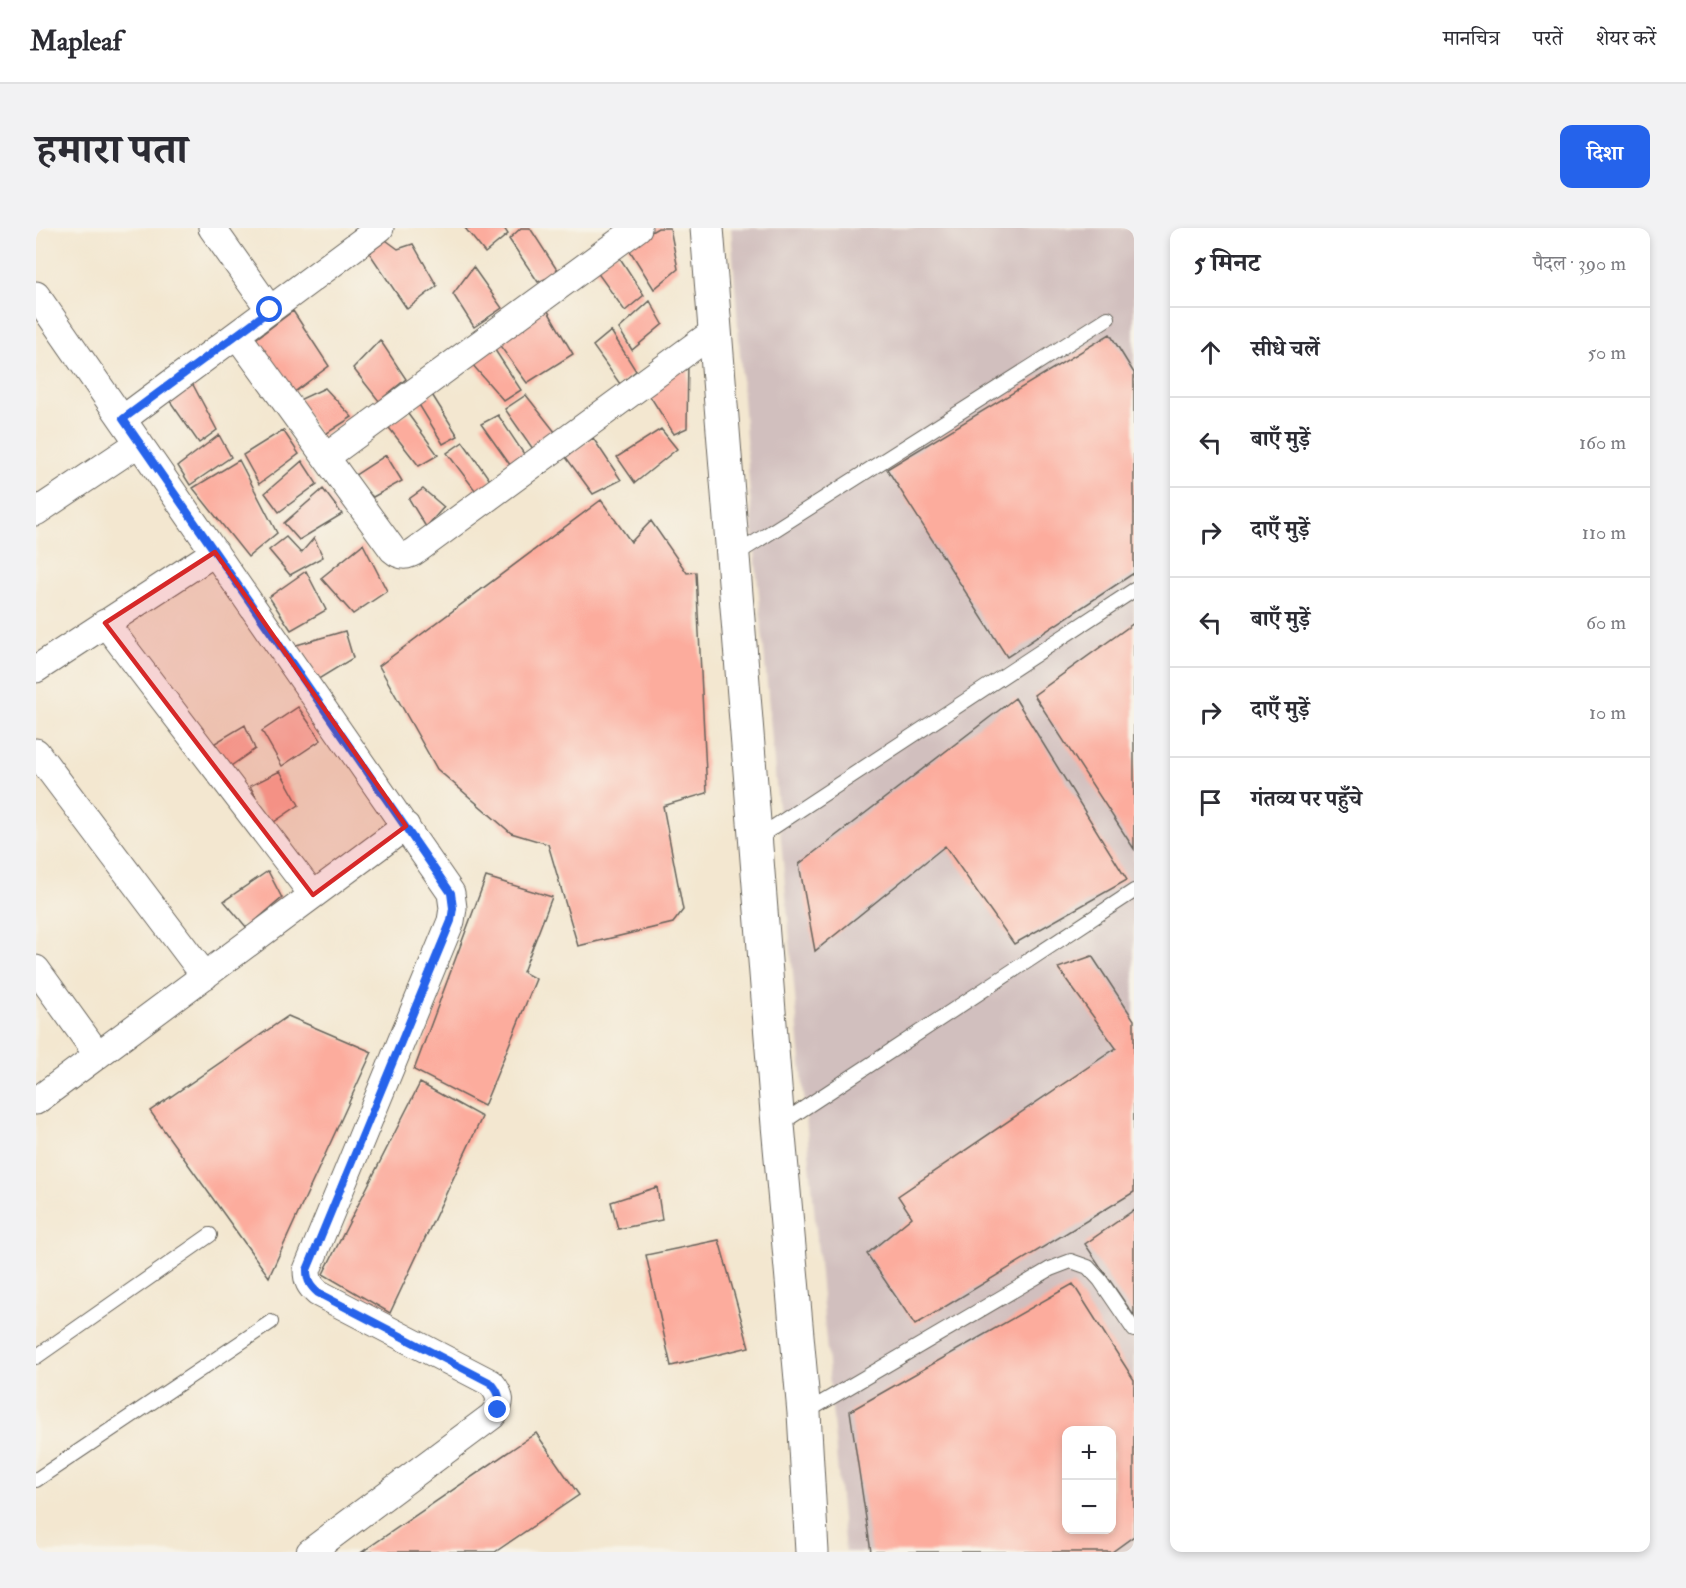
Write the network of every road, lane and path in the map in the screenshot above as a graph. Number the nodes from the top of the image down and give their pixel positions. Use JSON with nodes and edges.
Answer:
{"nodes":[{"id":1,"x":212,"y":228,"type":"edge"},
{"id":2,"x":638,"y":228,"type":"edge"},
{"id":3,"x":707,"y":228,"type":"edge"},
{"id":4,"x":378,"y":229,"type":"edge"},
{"id":5,"x":36,"y":295,"type":"edge"},
{"id":6,"x":270,"y":310,"type":"junction"},
{"id":7,"x":1108,"y":318,"type":"dead end"},
{"id":8,"x":716,"y":331,"type":"junction"},
{"id":9,"x":237,"y":334,"type":"junction"},
{"id":10,"x":123,"y":419,"type":"junction"},
{"id":11,"x":139,"y":443,"type":"junction"},
{"id":12,"x":326,"y":457,"type":"junction"},
{"id":13,"x":38,"y":507,"type":"edge"},
{"id":14,"x":214,"y":552,"type":"junction"},
{"id":15,"x":733,"y":556,"type":"junction"},
{"id":16,"x":1134,"y":590,"type":"edge"},
{"id":17,"x":105,"y":623,"type":"junction"},
{"id":18,"x":36,"y":669,"type":"edge"},
{"id":19,"x":36,"y":752,"type":"edge"},
{"id":20,"x":406,"y":826,"type":"junction"},
{"id":21,"x":756,"y":839,"type":"junction"},
{"id":22,"x":1134,"y":891,"type":"edge"},
{"id":23,"x":313,"y":895,"type":"junction"},
{"id":24,"x":36,"y":969,"type":"edge"},
{"id":25,"x":205,"y":976,"type":"junction"},
{"id":26,"x":98,"y":1055,"type":"junction"},
{"id":27,"x":36,"y":1101,"type":"edge"},
{"id":28,"x":778,"y":1125,"type":"junction"},
{"id":29,"x":210,"y":1235,"type":"dead end"},
{"id":30,"x":271,"y":1322,"type":"dead end"},
{"id":31,"x":1134,"y":1330,"type":"edge"},
{"id":32,"x":36,"y":1357,"type":"edge"},
{"id":33,"x":804,"y":1413,"type":"junction"},
{"id":34,"x":36,"y":1480,"type":"edge"},
{"id":35,"x":310,"y":1552,"type":"edge"},
{"id":36,"x":812,"y":1552,"type":"edge"}],
"edges":[{"from":1,"to":6,"type":"street"},
{"from":2,"to":12,"type":"street"},
{"from":3,"to":8,"type":"street"},
{"from":4,"to":6,"type":"street"},
{"from":5,"to":10,"type":"street"},
{"from":6,"to":9,"type":"street"},
{"from":7,"to":15,"type":"lane"},
{"from":8,"to":12,"type":"street"},
{"from":8,"to":15,"type":"street"},
{"from":9,"to":10,"type":"street"},
{"from":9,"to":12,"type":"street"},
{"from":10,"to":11,"type":"street"},
{"from":11,"to":13,"type":"street"},
{"from":11,"to":14,"type":"street"},
{"from":14,"to":17,"type":"street"},
{"from":14,"to":20,"type":"street"},
{"from":15,"to":21,"type":"street"},
{"from":16,"to":21,"type":"lane"},
{"from":17,"to":18,"type":"street"},
{"from":17,"to":23,"type":"street"},
{"from":19,"to":25,"type":"street"},
{"from":20,"to":23,"type":"street"},
{"from":20,"to":35,"type":"street"},
{"from":21,"to":28,"type":"street"},
{"from":22,"to":28,"type":"lane"},
{"from":23,"to":25,"type":"street"},
{"from":24,"to":26,"type":"street"},
{"from":25,"to":26,"type":"street"},
{"from":26,"to":27,"type":"street"},
{"from":28,"to":33,"type":"street"},
{"from":29,"to":32,"type":"lane"},
{"from":30,"to":34,"type":"lane"},
{"from":31,"to":33,"type":"lane"},
{"from":33,"to":36,"type":"street"}]}
